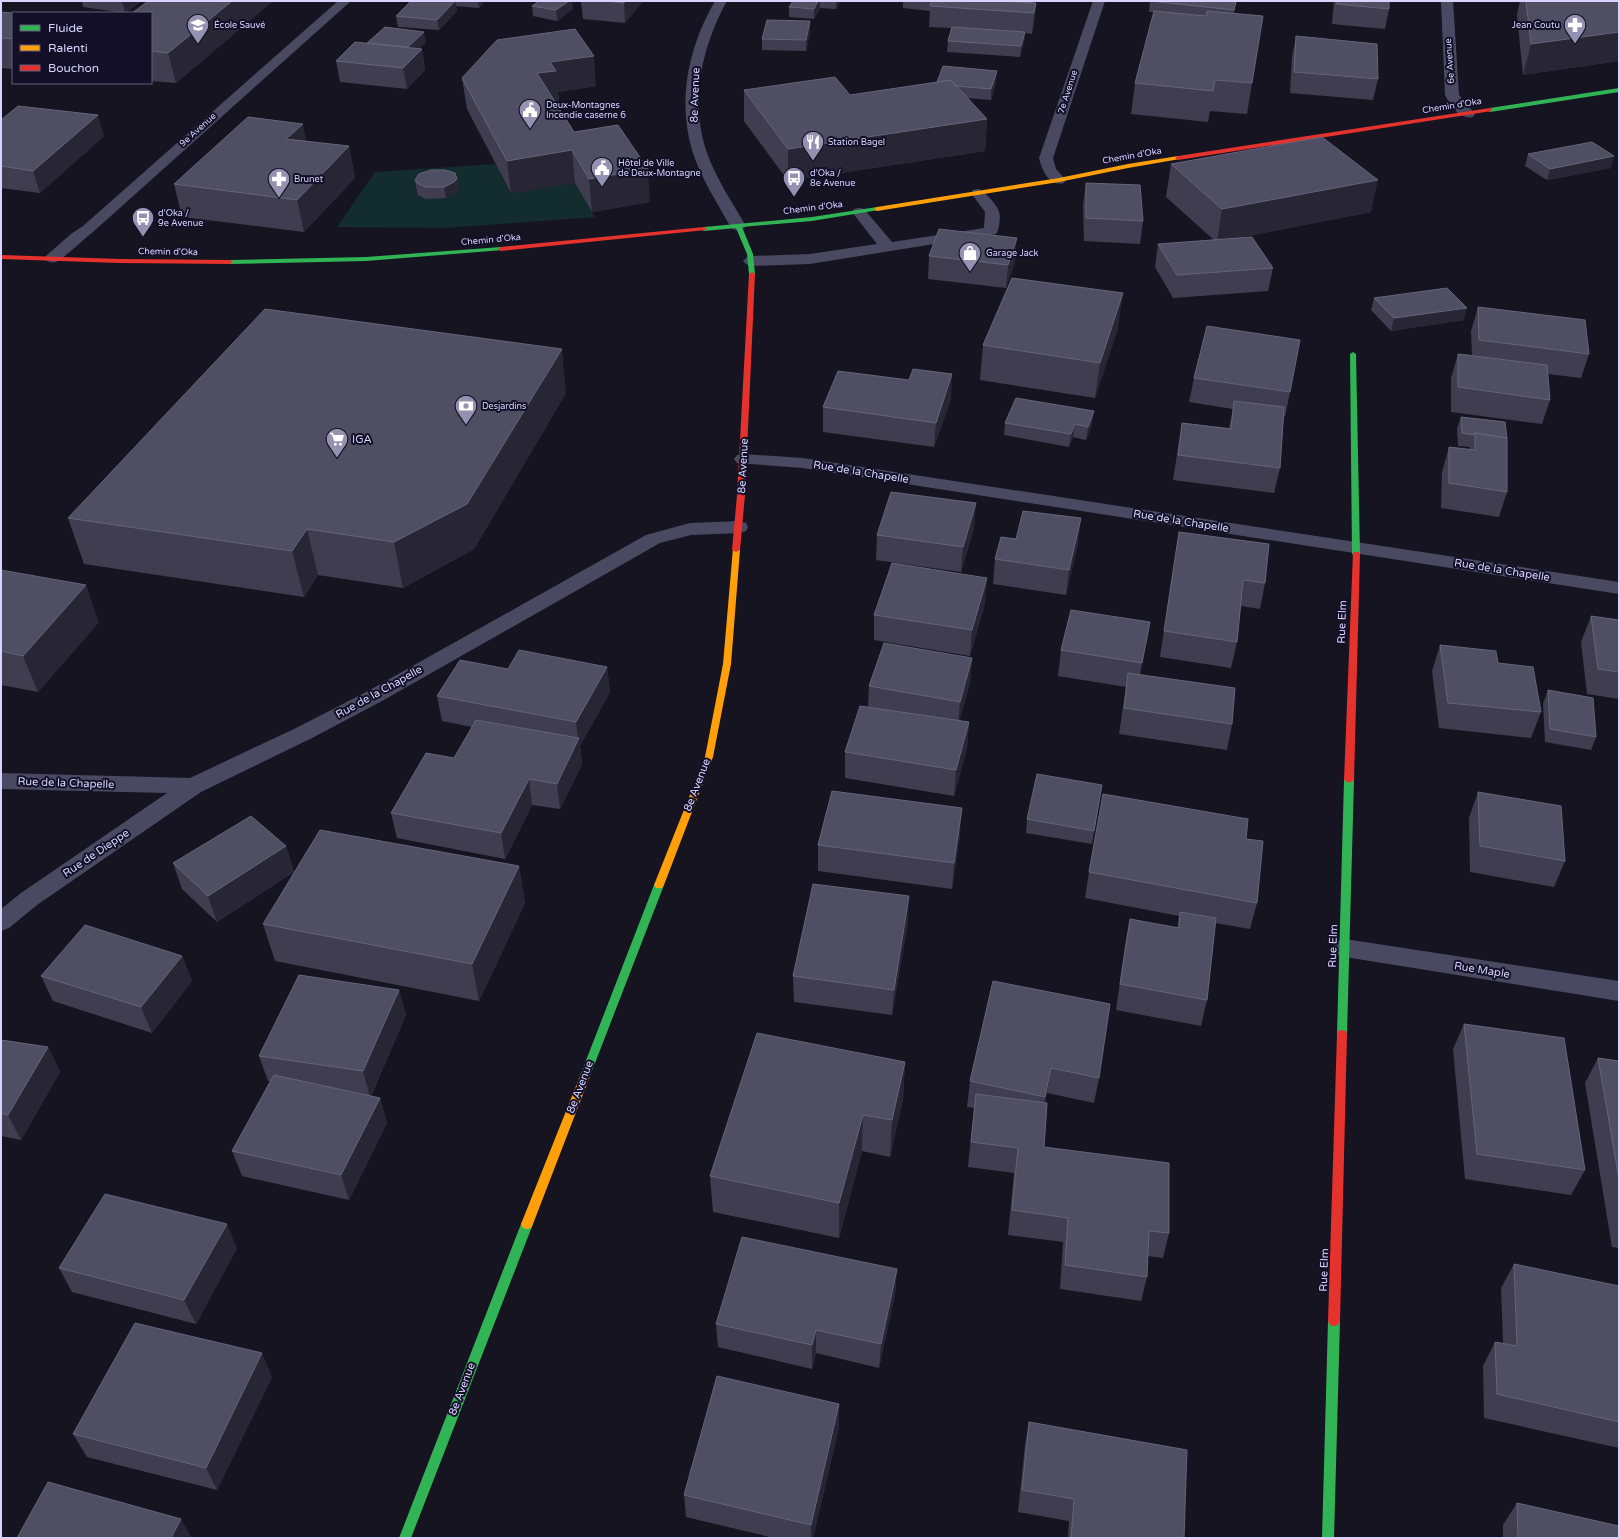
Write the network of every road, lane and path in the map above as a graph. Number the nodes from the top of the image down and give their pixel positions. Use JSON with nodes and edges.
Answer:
{"nodes":[{"id":1,"x":345,"y":1,"type":"edge"},
{"id":2,"x":721,"y":1,"type":"edge"},
{"id":3,"x":1099,"y":1,"type":"edge"},
{"id":4,"x":1447,"y":1,"type":"edge"},
{"id":5,"x":1619,"y":90,"type":"edge"},
{"id":6,"x":1468,"y":114,"type":"junction"},
{"id":7,"x":1059,"y":180,"type":"junction"},
{"id":8,"x":978,"y":193,"type":"junction"},
{"id":9,"x":859,"y":212,"type":"junction"},
{"id":10,"x":738,"y":226,"type":"junction"},
{"id":11,"x":888,"y":247,"type":"junction"},
{"id":12,"x":1,"y":257,"type":"edge"},
{"id":13,"x":52,"y":258,"type":"junction"},
{"id":14,"x":751,"y":261,"type":"junction"},
{"id":15,"x":1353,"y":354,"type":"dead end"},
{"id":16,"x":743,"y":459,"type":"junction"},
{"id":17,"x":739,"y":527,"type":"junction"},
{"id":18,"x":1356,"y":548,"type":"junction"},
{"id":19,"x":1619,"y":588,"type":"edge"},
{"id":20,"x":1,"y":781,"type":"edge"},
{"id":21,"x":193,"y":786,"type":"junction"},
{"id":22,"x":1,"y":922,"type":"edge"},
{"id":23,"x":1345,"y":948,"type":"junction"},
{"id":24,"x":1619,"y":991,"type":"edge"},
{"id":25,"x":404,"y":1538,"type":"edge"},
{"id":26,"x":1328,"y":1538,"type":"edge"}],
"edges":[{"from":1,"to":13,"type":"street","name":"9e Avenue"},
{"from":2,"to":10,"type":"street","name":"8e Avenue"},
{"from":3,"to":7,"type":"street","name":"7e Avenue"},
{"from":4,"to":6,"type":"street","name":"6e Avenue"},
{"from":5,"to":6,"type":"street","name":"Chemin d'Oka"},
{"from":6,"to":7,"type":"street","name":"Chemin d'Oka"},
{"from":7,"to":8,"type":"street","name":"Chemin d'Oka"},
{"from":8,"to":9,"type":"street","name":"Chemin d'Oka"},
{"from":8,"to":11,"type":"street"},
{"from":9,"to":10,"type":"street","name":"Chemin d'Oka"},
{"from":9,"to":11,"type":"street"},
{"from":10,"to":13,"type":"street","name":"Chemin d'Oka"},
{"from":10,"to":14,"type":"street","name":"8e Avenue"},
{"from":11,"to":14,"type":"street"},
{"from":12,"to":13,"type":"street","name":"Chemin d'Oka"},
{"from":14,"to":16,"type":"street","name":"8e Avenue"},
{"from":15,"to":18,"type":"street","name":"Rue Elm"},
{"from":16,"to":17,"type":"street","name":"8e Avenue"},
{"from":16,"to":18,"type":"street","name":"Rue de la Chapelle"},
{"from":17,"to":21,"type":"street","name":"Rue de la Chapelle"},
{"from":17,"to":25,"type":"street","name":"8e Avenue"},
{"from":18,"to":19,"type":"street","name":"Rue de la Chapelle"},
{"from":18,"to":23,"type":"street","name":"Rue Elm"},
{"from":20,"to":21,"type":"street","name":"Rue de la Chapelle"},
{"from":21,"to":22,"type":"street","name":"Rue de Dieppe"},
{"from":23,"to":24,"type":"street","name":"Rue Maple"},
{"from":23,"to":26,"type":"street","name":"Rue Elm"}]}
